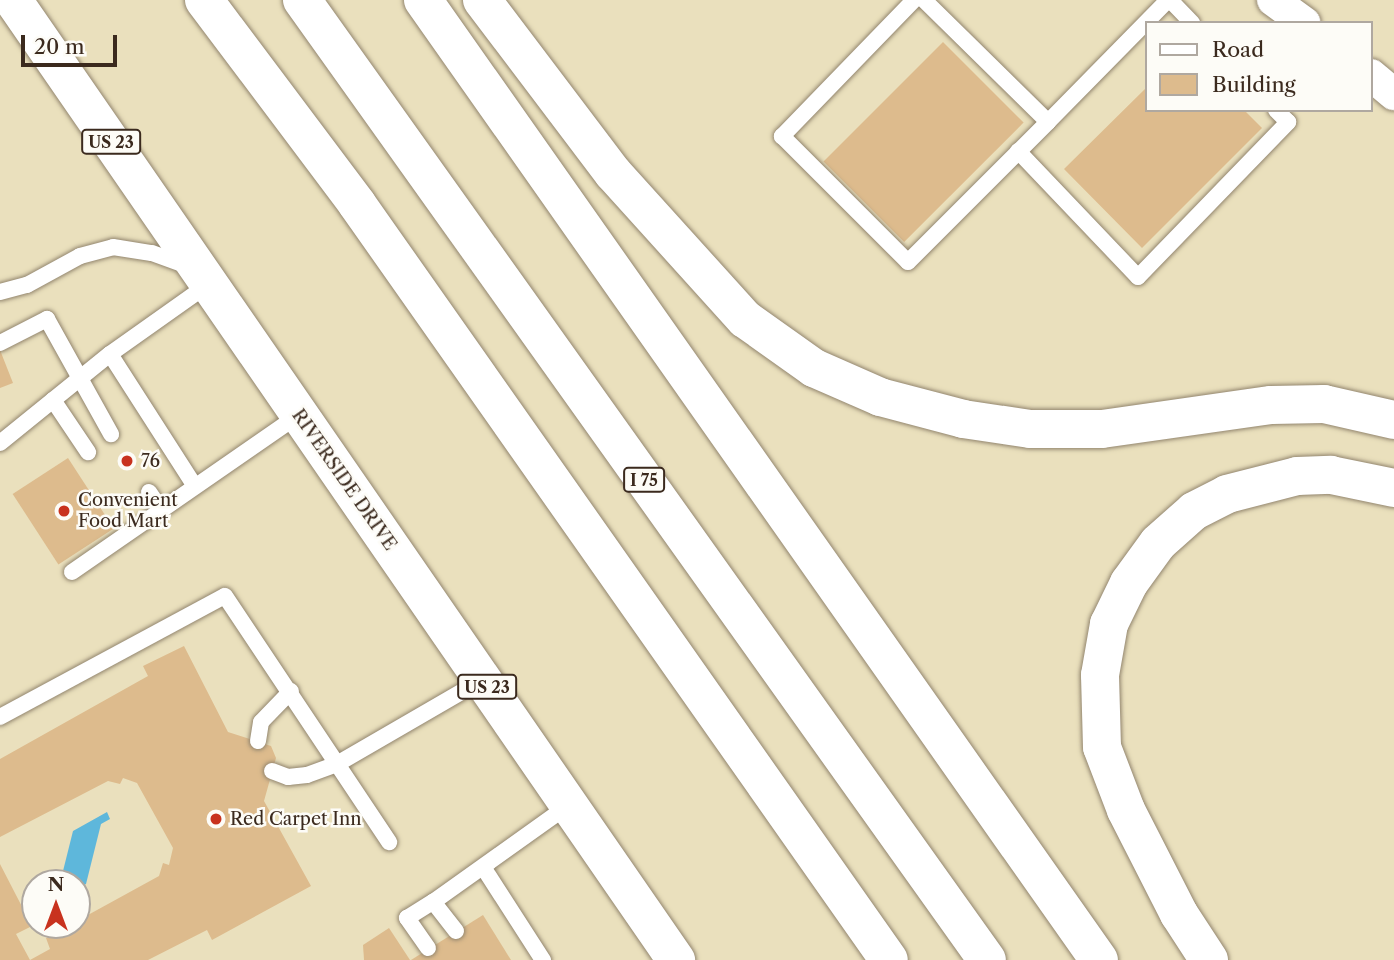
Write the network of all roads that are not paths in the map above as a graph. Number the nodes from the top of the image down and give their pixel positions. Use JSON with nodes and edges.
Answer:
{"nodes":[{"id":1,"x":13,"y":0,"type":"edge"},
{"id":2,"x":204,"y":0,"type":"edge"},
{"id":3,"x":302,"y":0,"type":"edge"},
{"id":4,"x":423,"y":0,"type":"edge"},
{"id":5,"x":482,"y":0,"type":"edge"},
{"id":6,"x":914,"y":0,"type":"edge"},
{"id":7,"x":925,"y":0,"type":"edge"},
{"id":8,"x":1169,"y":0,"type":"edge"},
{"id":9,"x":1273,"y":0,"type":"edge"},
{"id":10,"x":1148,"y":21,"type":"edge"},
{"id":11,"x":1190,"y":21,"type":"edge"},
{"id":12,"x":1302,"y":21,"type":"edge"},
{"id":13,"x":1146,"y":23,"type":"edge"},
{"id":14,"x":1373,"y":77,"type":"edge"},
{"id":15,"x":1394,"y":94,"type":"edge"},
{"id":16,"x":1278,"y":112,"type":"edge"},
{"id":17,"x":1048,"y":122,"type":"junction"},
{"id":18,"x":1018,"y":151,"type":"junction"},
{"id":19,"x":204,"y":277,"type":"junction"},
{"id":20,"x":0,"y":292,"type":"edge"},
{"id":21,"x":0,"y":342,"type":"edge"},
{"id":22,"x":110,"y":354,"type":"junction"},
{"id":23,"x":79,"y":379,"type":"junction"},
{"id":24,"x":53,"y":400,"type":"junction"},
{"id":25,"x":299,"y":415,"type":"junction"},
{"id":26,"x":1394,"y":420,"type":"edge"},
{"id":27,"x":111,"y":434,"type":"dead end"},
{"id":28,"x":0,"y":443,"type":"edge"},
{"id":29,"x":88,"y":452,"type":"dead end"},
{"id":30,"x":194,"y":485,"type":"junction"},
{"id":31,"x":1394,"y":488,"type":"edge"},
{"id":32,"x":149,"y":492,"type":"dead end"},
{"id":33,"x":130,"y":510,"type":"dead end"},
{"id":34,"x":161,"y":510,"type":"junction"},
{"id":35,"x":140,"y":524,"type":"junction"},
{"id":36,"x":72,"y":572,"type":"dead end"},
{"id":37,"x":482,"y":680,"type":"junction"},
{"id":38,"x":291,"y":691,"type":"junction"},
{"id":39,"x":0,"y":717,"type":"edge"},
{"id":40,"x":258,"y":741,"type":"dead end"},
{"id":41,"x":337,"y":764,"type":"junction"},
{"id":42,"x":272,"y":771,"type":"dead end"},
{"id":43,"x":569,"y":805,"type":"junction"},
{"id":44,"x":389,"y":842,"type":"dead end"},
{"id":45,"x":483,"y":867,"type":"junction"},
{"id":46,"x":433,"y":902,"type":"junction"},
{"id":47,"x":456,"y":931,"type":"dead end"},
{"id":48,"x":428,"y":948,"type":"dead end"},
{"id":49,"x":543,"y":960,"type":"edge"},
{"id":50,"x":676,"y":960,"type":"edge"},
{"id":51,"x":889,"y":960,"type":"edge"},
{"id":52,"x":987,"y":960,"type":"edge"},
{"id":53,"x":1099,"y":960,"type":"edge"},
{"id":54,"x":1209,"y":960,"type":"edge"}],
"edges":[{"from":1,"to":19,"type":"main road","name":"RIVERSIDE DRIVE","number":"US 23"},
{"from":2,"to":51,"type":"main road"},
{"from":3,"to":52,"type":"main road","number":"I 75"},
{"from":4,"to":53,"type":"main road"},
{"from":5,"to":26,"type":"main road"},
{"from":6,"to":18,"type":"lane"},
{"from":7,"to":17,"type":"lane"},
{"from":8,"to":10,"type":"lane"},
{"from":8,"to":11,"type":"lane"},
{"from":9,"to":12,"type":"street"},
{"from":13,"to":17,"type":"lane"},
{"from":14,"to":15,"type":"street"},
{"from":16,"to":18,"type":"lane"},
{"from":17,"to":18,"type":"lane"},
{"from":19,"to":20,"type":"lane"},
{"from":19,"to":22,"type":"lane"},
{"from":19,"to":25,"type":"main road","name":"RIVERSIDE DRIVE","number":"US 23"},
{"from":21,"to":23,"type":"lane"},
{"from":22,"to":23,"type":"lane"},
{"from":22,"to":30,"type":"lane"},
{"from":23,"to":24,"type":"lane"},
{"from":23,"to":27,"type":"lane"},
{"from":24,"to":28,"type":"lane"},
{"from":24,"to":29,"type":"lane"},
{"from":25,"to":30,"type":"lane"},
{"from":25,"to":37,"type":"main road","name":"RIVERSIDE DRIVE","number":"US 23"},
{"from":30,"to":34,"type":"lane"},
{"from":31,"to":54,"type":"main road"},
{"from":32,"to":34,"type":"lane"},
{"from":33,"to":35,"type":"lane"},
{"from":34,"to":35,"type":"lane"},
{"from":35,"to":36,"type":"lane"},
{"from":37,"to":41,"type":"lane"},
{"from":37,"to":43,"type":"main road","name":"RIVERSIDE DRIVE","number":"US 23"},
{"from":38,"to":39,"type":"lane"},
{"from":38,"to":40,"type":"lane"},
{"from":38,"to":41,"type":"lane"},
{"from":41,"to":42,"type":"lane"},
{"from":41,"to":44,"type":"lane"},
{"from":43,"to":45,"type":"lane"},
{"from":43,"to":50,"type":"main road","name":"RIVERSIDE DRIVE","number":"US 23"},
{"from":45,"to":46,"type":"lane"},
{"from":45,"to":49,"type":"lane"},
{"from":46,"to":47,"type":"lane"},
{"from":46,"to":48,"type":"lane"}]}
